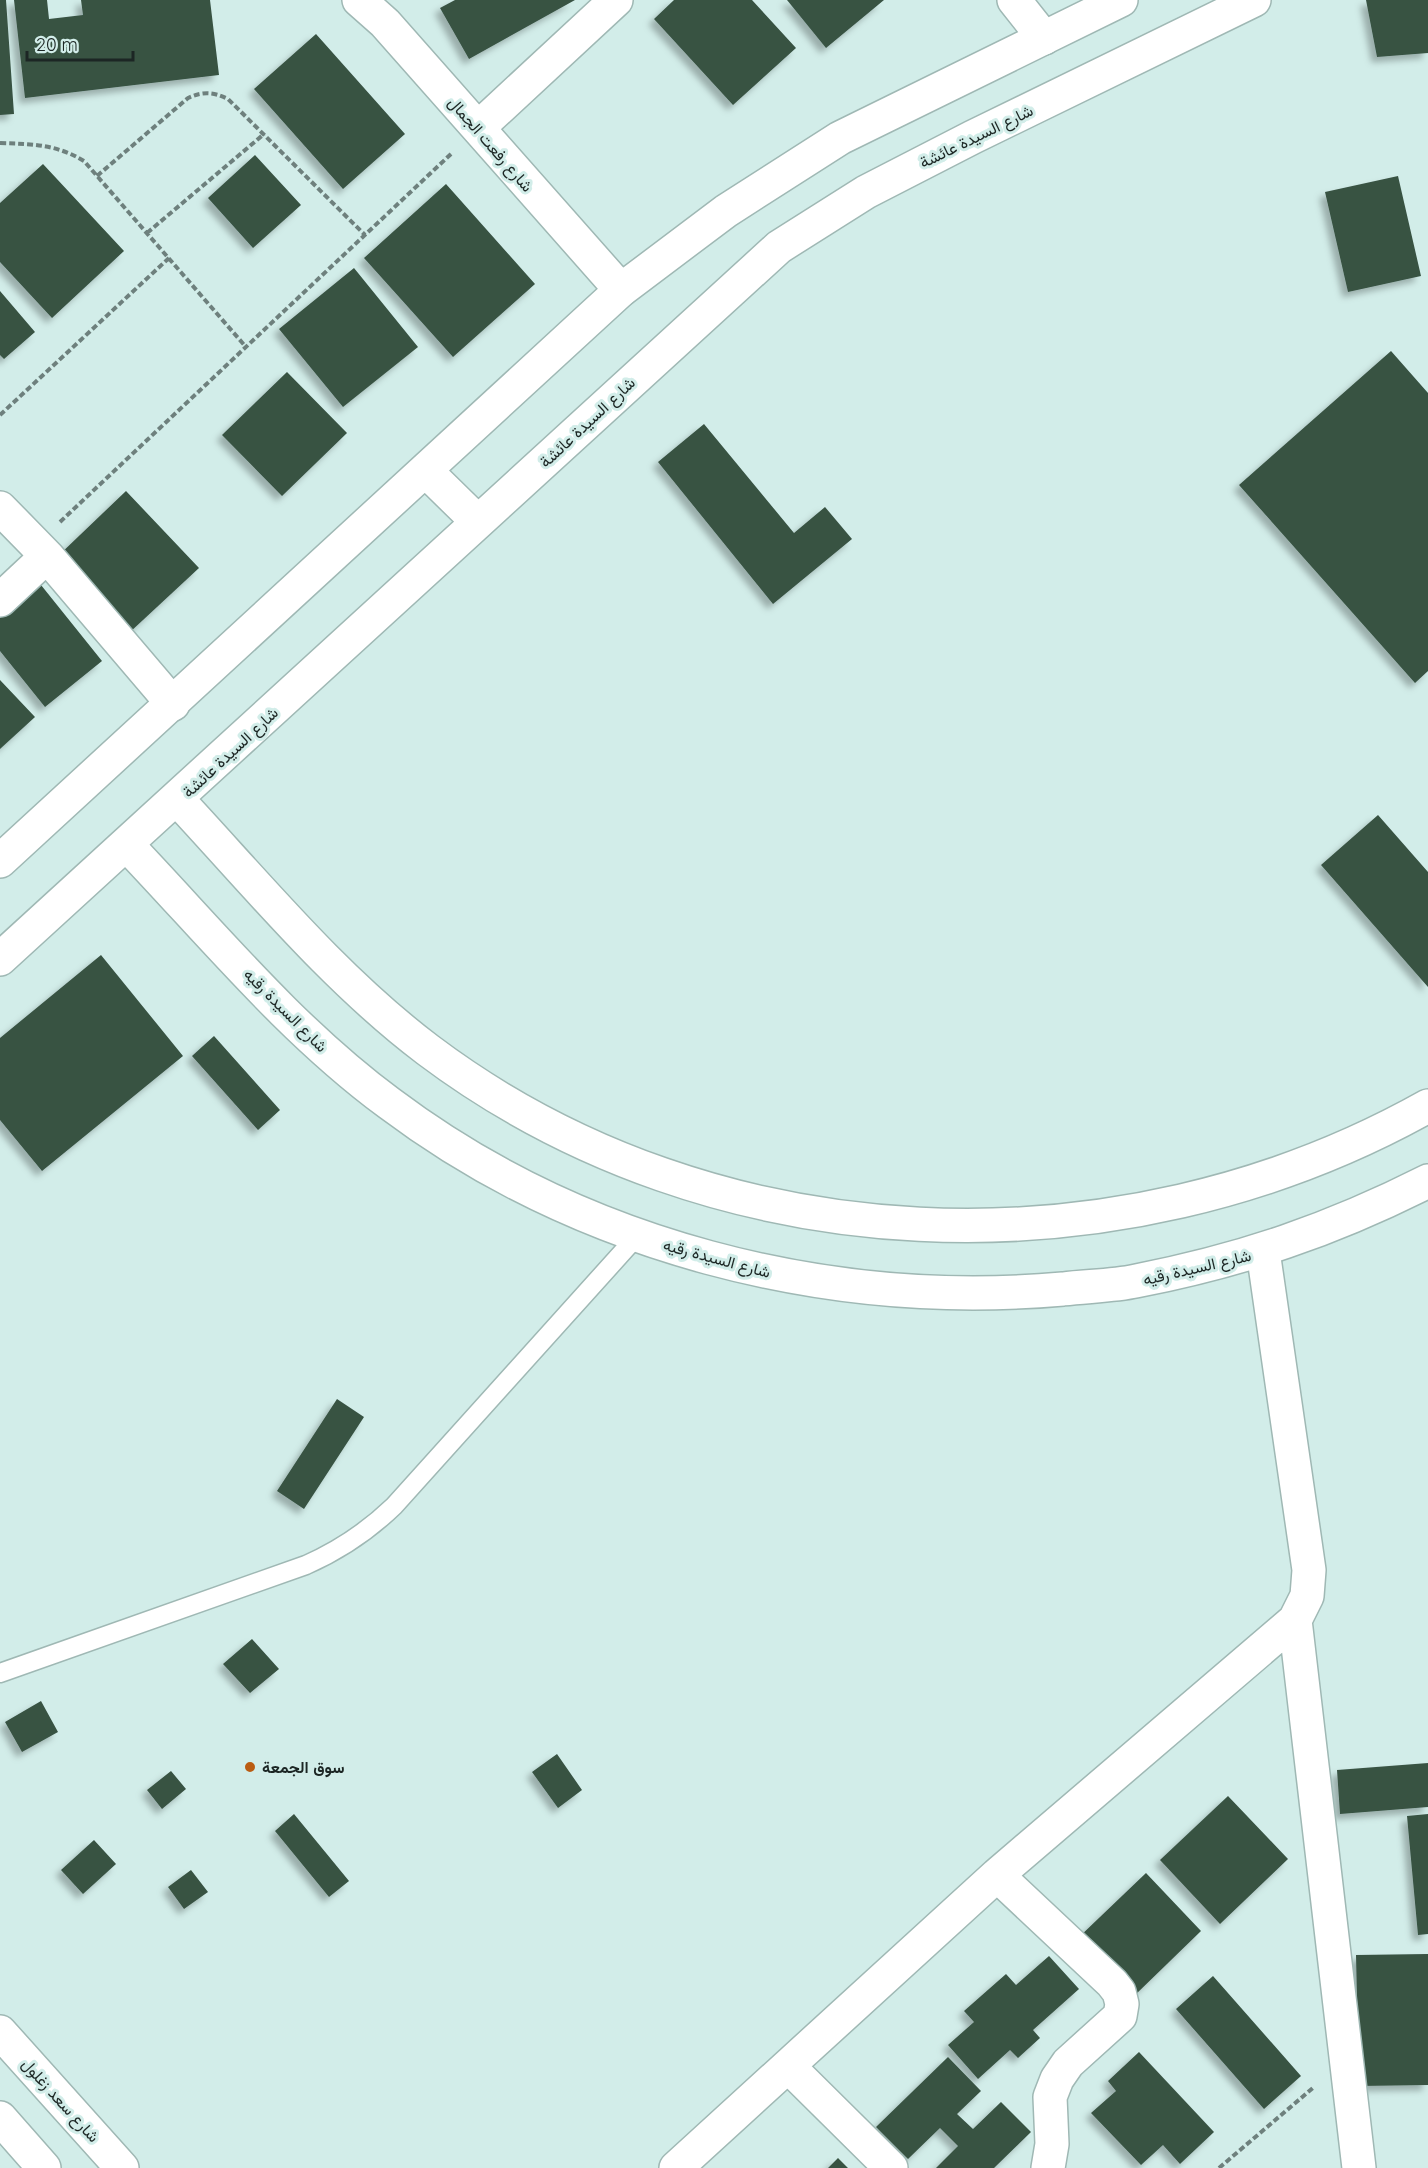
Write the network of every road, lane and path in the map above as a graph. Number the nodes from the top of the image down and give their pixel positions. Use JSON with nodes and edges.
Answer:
{"nodes":[{"id":1,"x":359,"y":0,"type":"edge"},
{"id":2,"x":616,"y":0,"type":"edge"},
{"id":3,"x":1014,"y":0,"type":"edge"},
{"id":4,"x":1121,"y":0,"type":"edge"},
{"id":5,"x":1254,"y":0,"type":"edge"},
{"id":6,"x":1044,"y":38,"type":"junction"},
{"id":7,"x":478,"y":129,"type":"junction"},
{"id":8,"x":264,"y":134,"type":"junction"},
{"id":9,"x":0,"y":143,"type":"edge"},
{"id":10,"x":97,"y":176,"type":"junction"},
{"id":11,"x":147,"y":233,"type":"junction"},
{"id":12,"x":365,"y":235,"type":"junction"},
{"id":13,"x":169,"y":258,"type":"junction"},
{"id":14,"x":621,"y":290,"type":"junction"},
{"id":15,"x":246,"y":347,"type":"junction"},
{"id":16,"x":0,"y":415,"type":"edge"},
{"id":17,"x":426,"y":471,"type":"junction"},
{"id":18,"x":0,"y":508,"type":"edge"},
{"id":19,"x":478,"y":522,"type":"junction"},
{"id":20,"x":41,"y":551,"type":"junction"},
{"id":21,"x":0,"y":600,"type":"edge"},
{"id":22,"x":173,"y":705,"type":"junction"},
{"id":23,"x":178,"y":800,"type":"junction"},
{"id":24,"x":127,"y":844,"type":"junction"},
{"id":25,"x":0,"y":861,"type":"edge"},
{"id":26,"x":0,"y":959,"type":"edge"},
{"id":27,"x":1428,"y":1106,"type":"edge"},
{"id":28,"x":1428,"y":1182,"type":"edge"},
{"id":29,"x":638,"y":1235,"type":"junction"},
{"id":30,"x":1263,"y":1251,"type":"junction"},
{"id":31,"x":1295,"y":1620,"type":"junction"},
{"id":32,"x":0,"y":1673,"type":"edge"},
{"id":33,"x":997,"y":1875,"type":"junction"},
{"id":34,"x":0,"y":2032,"type":"edge"},
{"id":35,"x":1347,"y":2059,"type":"junction"},
{"id":36,"x":788,"y":2066,"type":"junction"},
{"id":37,"x":0,"y":2118,"type":"edge"},
{"id":38,"x":44,"y":2168,"type":"edge"},
{"id":39,"x":122,"y":2168,"type":"edge"},
{"id":40,"x":676,"y":2168,"type":"edge"},
{"id":41,"x":891,"y":2168,"type":"edge"},
{"id":42,"x":1048,"y":2168,"type":"edge"},
{"id":43,"x":1219,"y":2168,"type":"edge"},
{"id":44,"x":1359,"y":2168,"type":"edge"}],
"edges":[{"from":1,"to":7,"type":"street","name":"شارع رفعت الجمال"},
{"from":2,"to":7,"type":"street"},
{"from":3,"to":6,"type":"street"},
{"from":4,"to":6,"type":"street"},
{"from":5,"to":19,"type":"street","name":"شارع السيدة عائشة"},
{"from":6,"to":14,"type":"street"},
{"from":7,"to":12,"type":"path"},
{"from":7,"to":14,"type":"street","name":"شارع رفعت الجمال"},
{"from":8,"to":10,"type":"path"},
{"from":8,"to":11,"type":"path"},
{"from":8,"to":12,"type":"path"},
{"from":9,"to":10,"type":"path"},
{"from":10,"to":11,"type":"path"},
{"from":11,"to":13,"type":"path"},
{"from":12,"to":15,"type":"path"},
{"from":13,"to":15,"type":"path"},
{"from":13,"to":16,"type":"path"},
{"from":14,"to":17,"type":"street"},
{"from":15,"to":20,"type":"path"},
{"from":17,"to":19,"type":"street"},
{"from":17,"to":22,"type":"street"},
{"from":18,"to":20,"type":"street"},
{"from":19,"to":23,"type":"street","name":"شارع السيدة عائشة"},
{"from":20,"to":21,"type":"street"},
{"from":20,"to":22,"type":"street"},
{"from":22,"to":25,"type":"street"},
{"from":23,"to":24,"type":"street","name":"شارع السيدة عائشة"},
{"from":23,"to":27,"type":"street"},
{"from":24,"to":26,"type":"street","name":"شارع السيدة عائشة"},
{"from":24,"to":29,"type":"street","name":"شارع السيدة رقيه"},
{"from":28,"to":30,"type":"street","name":"شارع السيدة رقيه"},
{"from":29,"to":30,"type":"street","name":"شارع السيدة رقيه"},
{"from":29,"to":32,"type":"lane"},
{"from":30,"to":31,"type":"street"},
{"from":31,"to":33,"type":"street"},
{"from":31,"to":35,"type":"street"},
{"from":33,"to":36,"type":"street"},
{"from":33,"to":42,"type":"street"},
{"from":34,"to":39,"type":"street","name":"شارع سعد زغلول"},
{"from":35,"to":43,"type":"path"},
{"from":35,"to":44,"type":"street"},
{"from":36,"to":40,"type":"street"},
{"from":36,"to":41,"type":"street"},
{"from":37,"to":38,"type":"street"}]}
